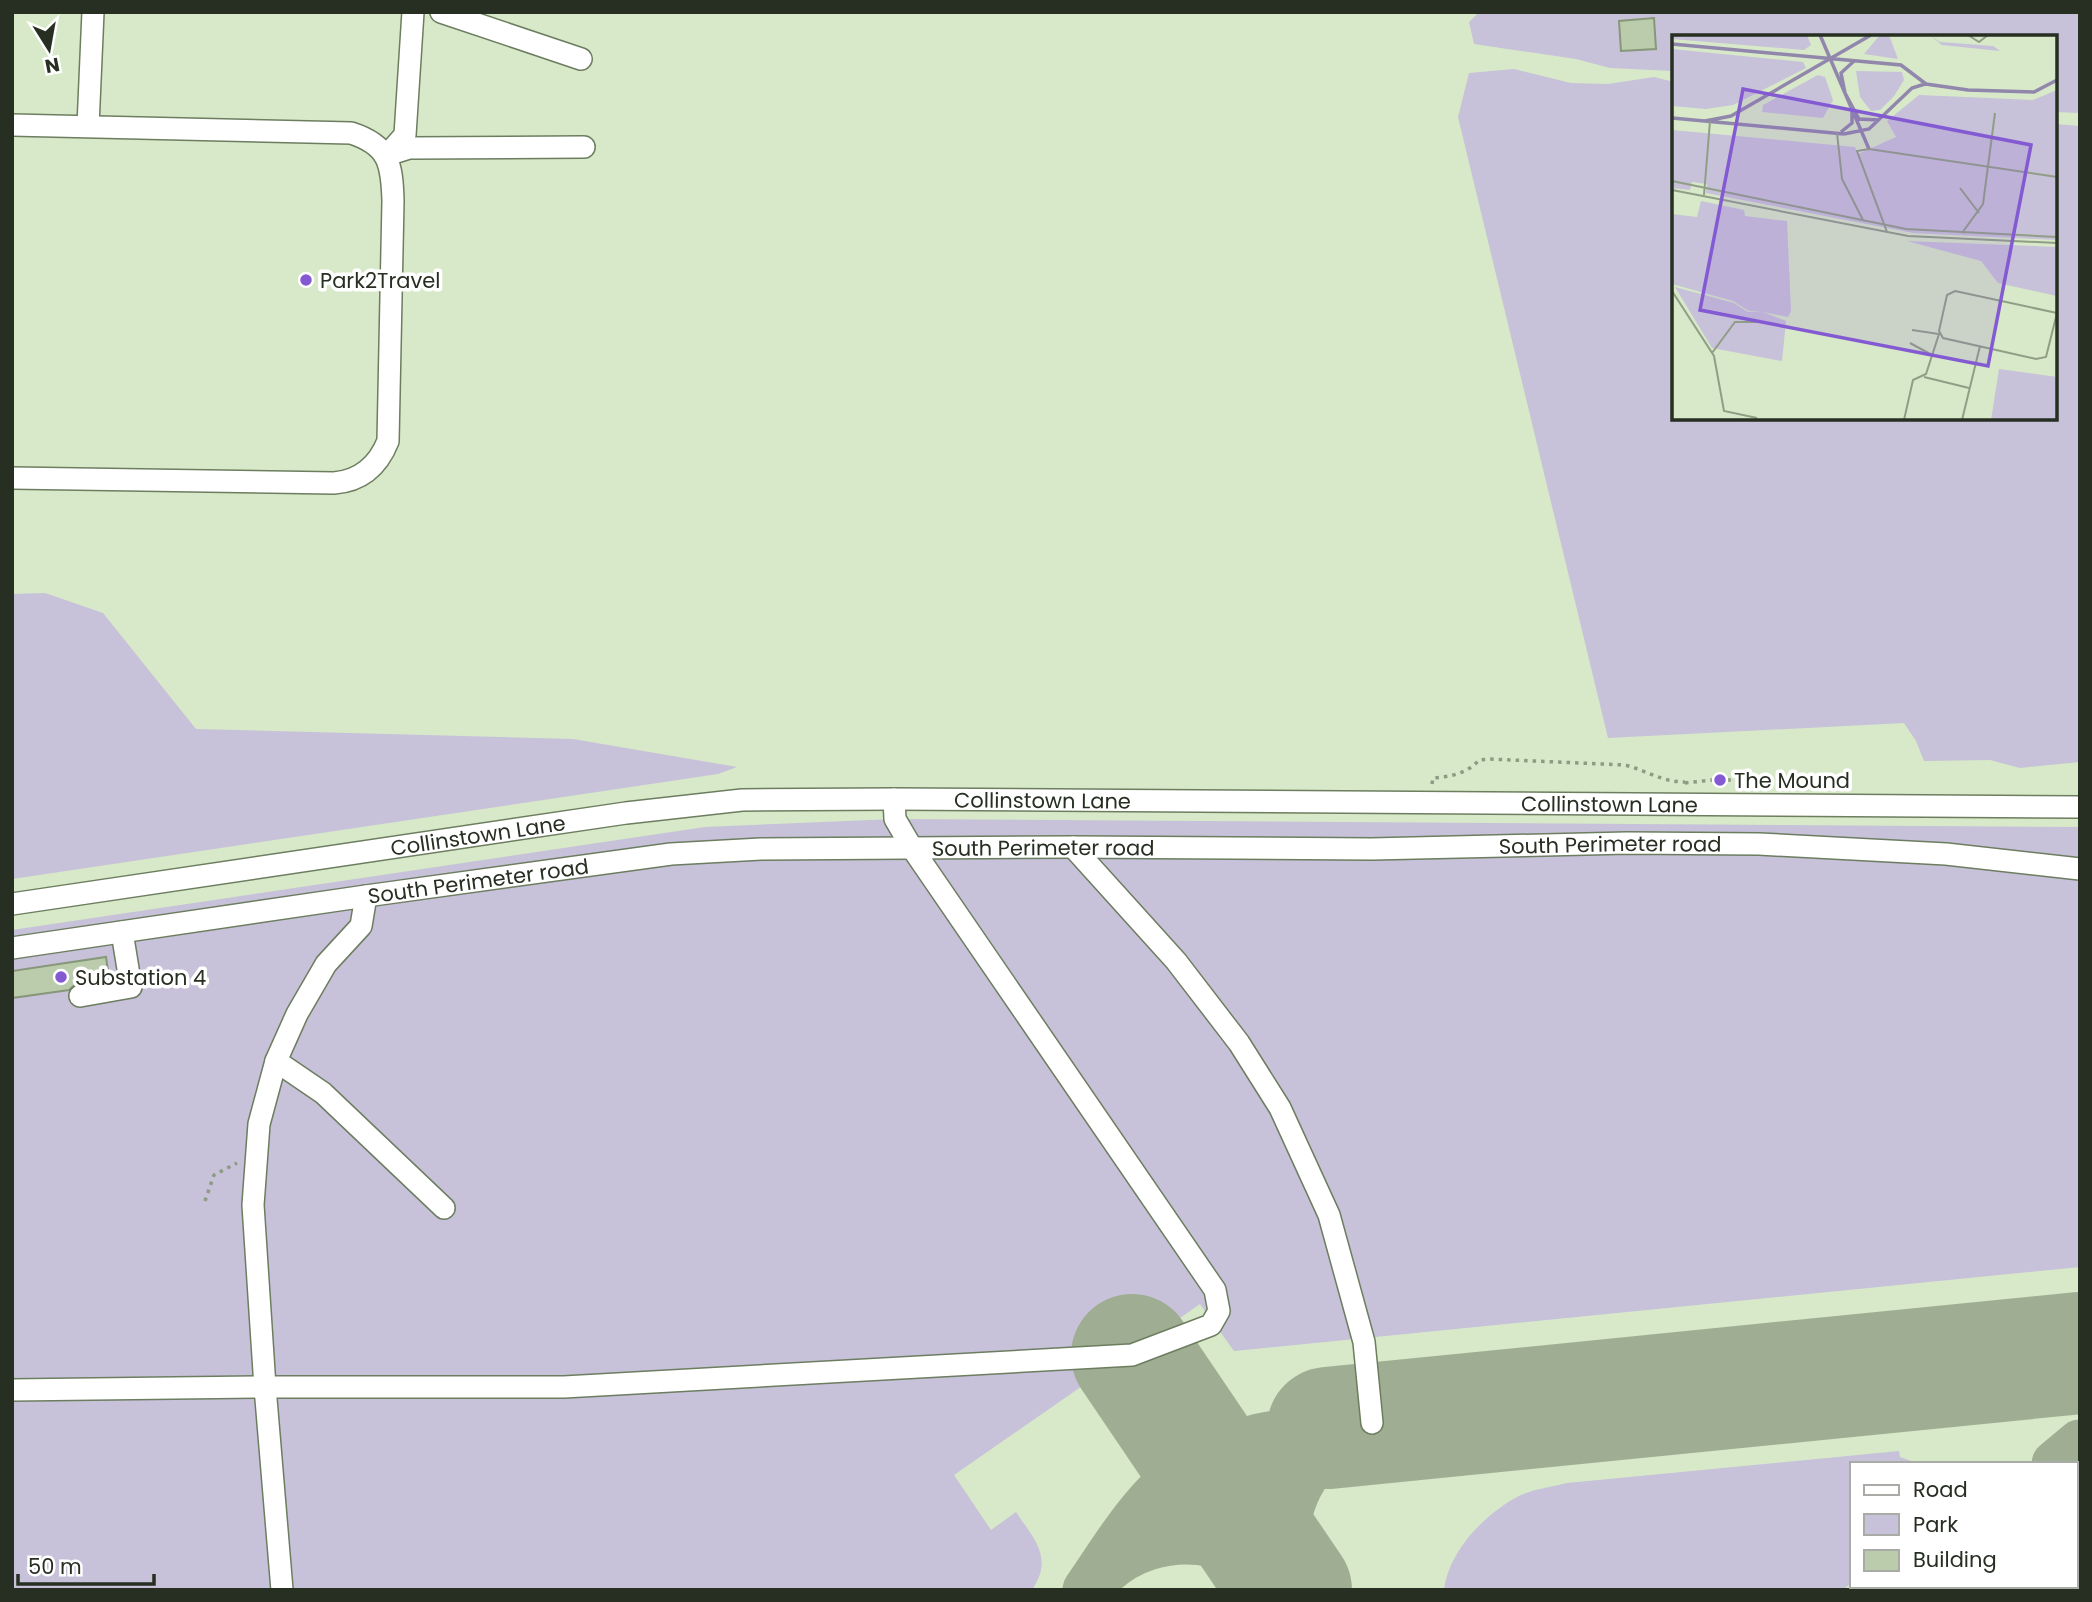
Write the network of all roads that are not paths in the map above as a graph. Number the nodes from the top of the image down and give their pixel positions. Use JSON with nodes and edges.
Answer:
{"nodes":[{"id":1,"x":93,"y":12,"type":"edge"},
{"id":2,"x":413,"y":12,"type":"edge"},
{"id":3,"x":441,"y":12,"type":"edge"},
{"id":4,"x":581,"y":58,"type":"dead end"},
{"id":5,"x":12,"y":125,"type":"edge"},
{"id":6,"x":88,"y":126,"type":"junction"},
{"id":7,"x":584,"y":147,"type":"dead end"},
{"id":8,"x":387,"y":155,"type":"junction"},
{"id":9,"x":12,"y":478,"type":"edge"},
{"id":10,"x":894,"y":799,"type":"junction"},
{"id":11,"x":2080,"y":807,"type":"edge"},
{"id":12,"x":1073,"y":847,"type":"junction"},
{"id":13,"x":912,"y":848,"type":"junction"},
{"id":14,"x":2080,"y":869,"type":"edge"},
{"id":15,"x":366,"y":896,"type":"junction"},
{"id":16,"x":12,"y":904,"type":"edge"},
{"id":17,"x":122,"y":932,"type":"junction"},
{"id":18,"x":12,"y":948,"type":"edge"},
{"id":19,"x":80,"y":996,"type":"dead end"},
{"id":20,"x":276,"y":1061,"type":"junction"},
{"id":21,"x":444,"y":1208,"type":"dead end"},
{"id":22,"x":265,"y":1387,"type":"junction"},
{"id":23,"x":12,"y":1390,"type":"edge"},
{"id":24,"x":1371,"y":1423,"type":"dead end"},
{"id":25,"x":282,"y":1590,"type":"edge"}],
"edges":[{"from":1,"to":6,"type":"street"},
{"from":2,"to":8,"type":"street"},
{"from":3,"to":4,"type":"street"},
{"from":5,"to":6,"type":"street"},
{"from":6,"to":8,"type":"street"},
{"from":7,"to":8,"type":"street"},
{"from":8,"to":9,"type":"street"},
{"from":10,"to":11,"type":"street","name":"Collinstown Lane"},
{"from":10,"to":13,"type":"street"},
{"from":10,"to":16,"type":"street","name":"Collinstown Lane"},
{"from":12,"to":13,"type":"street","name":"South Perimeter road"},
{"from":12,"to":14,"type":"street","name":"South Perimeter road"},
{"from":12,"to":24,"type":"street"},
{"from":13,"to":15,"type":"street","name":"South Perimeter road"},
{"from":13,"to":22,"type":"street"},
{"from":15,"to":17,"type":"street","name":"South Perimeter road"},
{"from":15,"to":20,"type":"street"},
{"from":17,"to":18,"type":"street","name":"South Perimeter road"},
{"from":17,"to":19,"type":"street"},
{"from":20,"to":21,"type":"street"},
{"from":20,"to":22,"type":"street"},
{"from":22,"to":23,"type":"street"},
{"from":22,"to":25,"type":"street"}]}
